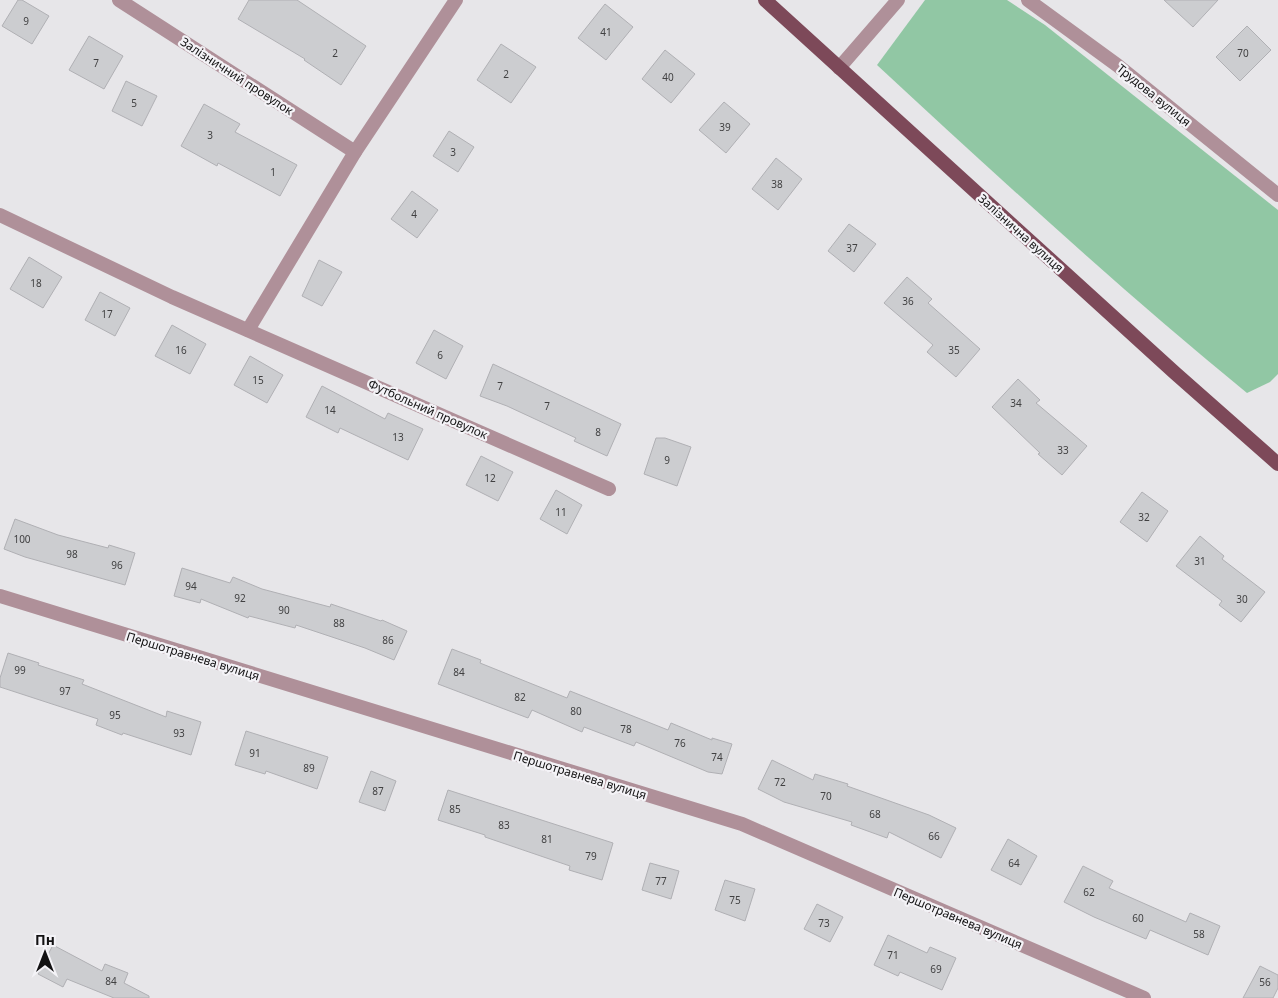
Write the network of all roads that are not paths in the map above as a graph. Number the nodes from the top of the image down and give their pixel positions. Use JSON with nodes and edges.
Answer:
{"nodes":[{"id":1,"x":119,"y":0,"type":"edge"},
{"id":2,"x":456,"y":0,"type":"edge"},
{"id":3,"x":765,"y":0,"type":"edge"},
{"id":4,"x":898,"y":0,"type":"edge"},
{"id":5,"x":1028,"y":0,"type":"edge"},
{"id":6,"x":839,"y":68,"type":"junction"},
{"id":7,"x":355,"y":152,"type":"junction"},
{"id":8,"x":1278,"y":195,"type":"edge"},
{"id":9,"x":0,"y":214,"type":"edge"},
{"id":10,"x":248,"y":330,"type":"junction"},
{"id":11,"x":1278,"y":464,"type":"edge"},
{"id":12,"x":609,"y":488,"type":"dead end"},
{"id":13,"x":0,"y":596,"type":"edge"},
{"id":14,"x":1144,"y":998,"type":"edge"}],
"edges":[{"from":1,"to":7,"type":"street","name":"Залізничний провулок"},
{"from":2,"to":7,"type":"street"},
{"from":3,"to":6,"type":"main road","name":"Залізнична вулиця"},
{"from":4,"to":6,"type":"street"},
{"from":5,"to":8,"type":"street","name":"Трудова вулиця"},
{"from":6,"to":11,"type":"main road","name":"Залізнична вулиця"},
{"from":7,"to":10,"type":"street"},
{"from":9,"to":10,"type":"street","name":"Футбольний провулок"},
{"from":10,"to":12,"type":"street","name":"Футбольний провулок"},
{"from":13,"to":14,"type":"street","name":"Першотравнева вулиця"}]}
